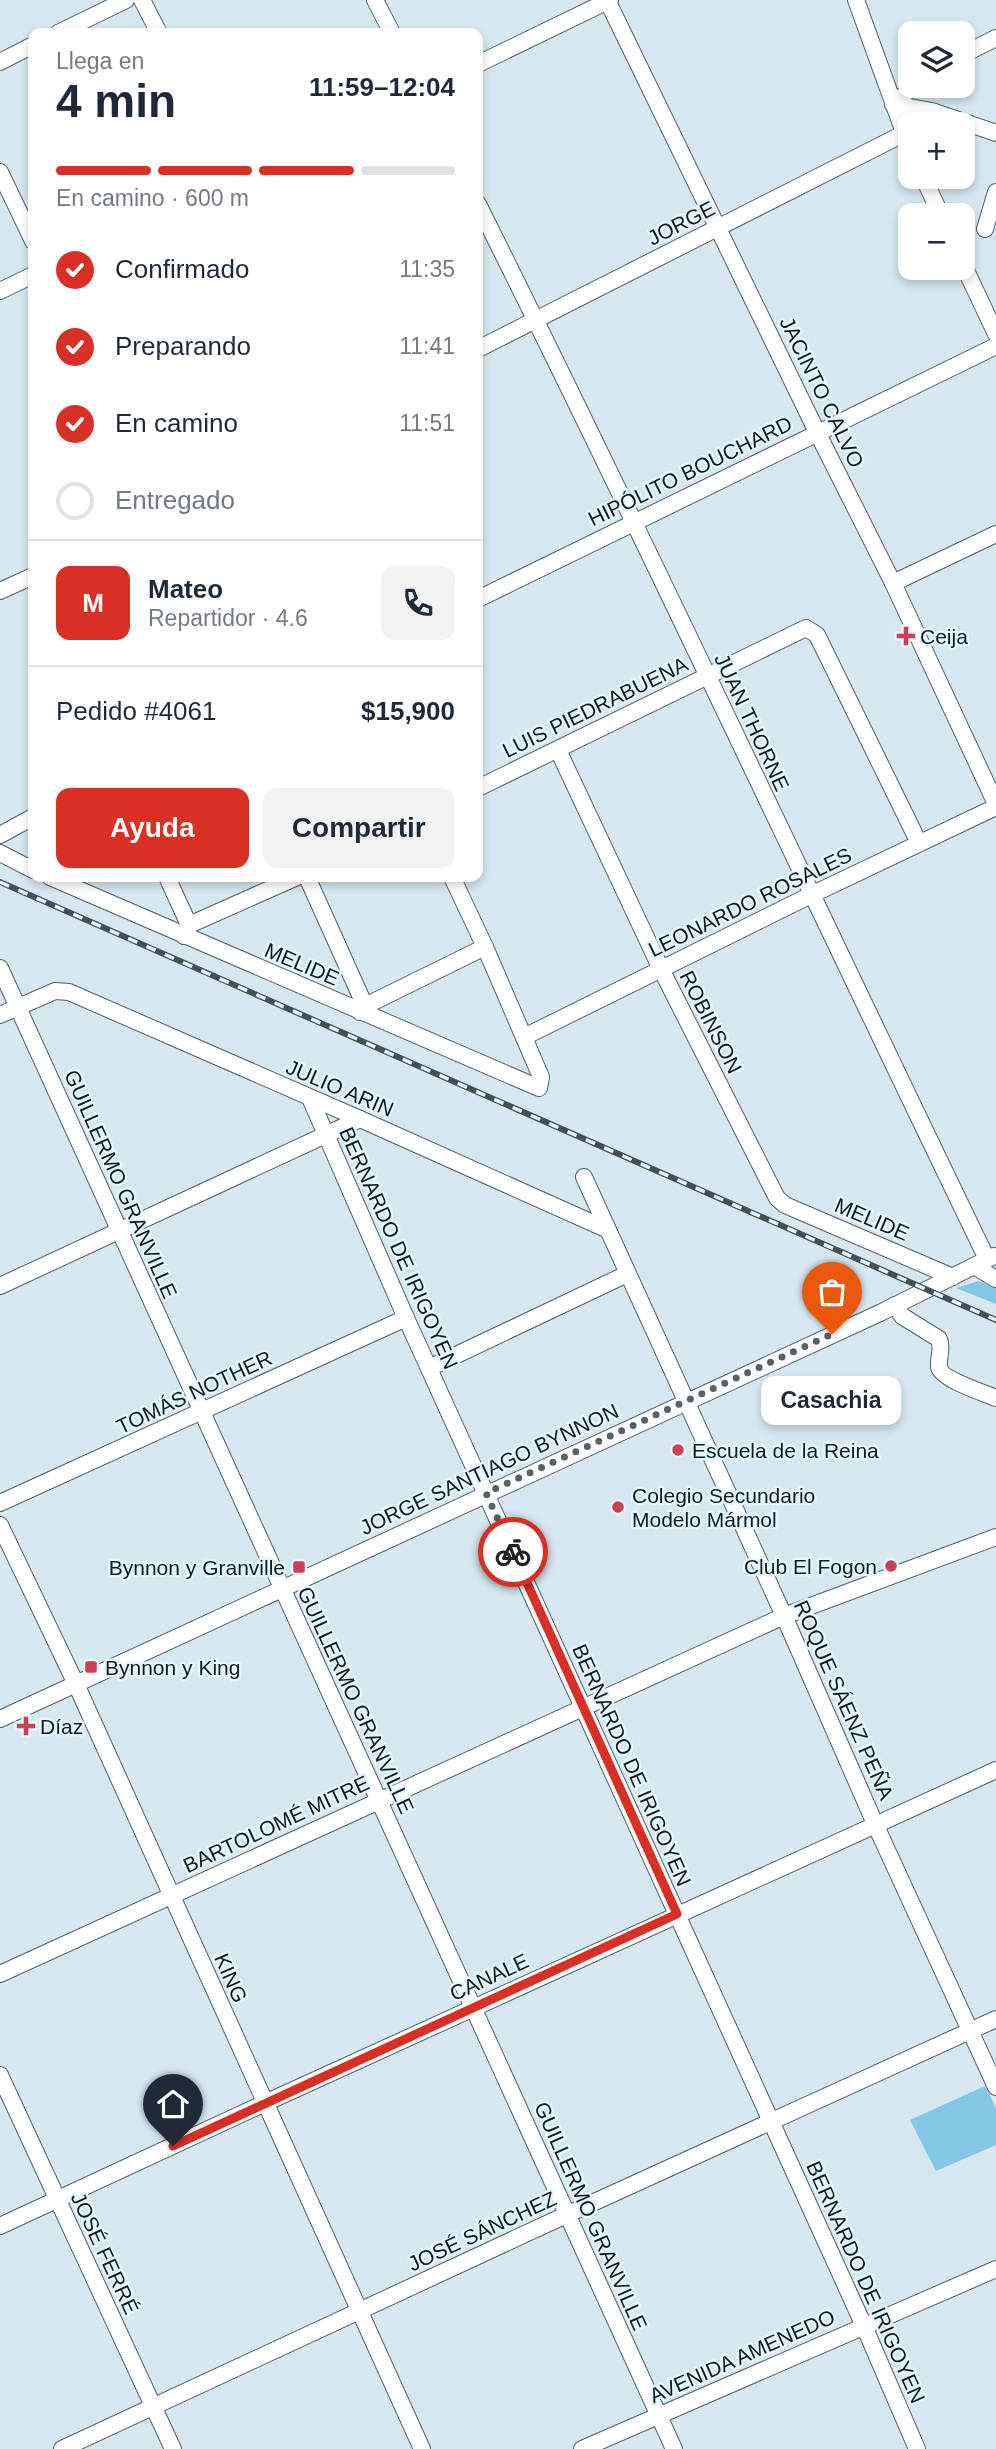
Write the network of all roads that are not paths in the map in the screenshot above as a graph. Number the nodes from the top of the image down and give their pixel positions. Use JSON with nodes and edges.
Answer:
{"nodes":[{"id":1,"x":126,"y":0,"type":"edge"},
{"id":2,"x":142,"y":0,"type":"edge"},
{"id":3,"x":375,"y":0,"type":"edge"},
{"id":4,"x":608,"y":0,"type":"edge"},
{"id":5,"x":856,"y":0,"type":"edge"},
{"id":6,"x":68,"y":28,"type":"edge"},
{"id":7,"x":156,"y":28,"type":"edge"},
{"id":8,"x":389,"y":28,"type":"edge"},
{"id":9,"x":996,"y":38,"type":"edge"},
{"id":10,"x":28,"y":48,"type":"edge"},
{"id":11,"x":975,"y":48,"type":"edge"},
{"id":12,"x":0,"y":62,"type":"edge"},
{"id":13,"x":483,"y":62,"type":"edge"},
{"id":14,"x":900,"y":98,"type":"edge"},
{"id":15,"x":893,"y":104,"type":"junction"},
{"id":16,"x":898,"y":119,"type":"edge"},
{"id":17,"x":996,"y":133,"type":"edge"},
{"id":18,"x":898,"y":137,"type":"edge"},
{"id":19,"x":0,"y":172,"type":"edge"},
{"id":20,"x":996,"y":192,"type":"edge"},
{"id":21,"x":483,"y":214,"type":"edge"},
{"id":22,"x":719,"y":227,"type":"junction"},
{"id":23,"x":985,"y":229,"type":"dead end"},
{"id":24,"x":28,"y":231,"type":"edge"},
{"id":25,"x":28,"y":277,"type":"edge"},
{"id":26,"x":970,"y":280,"type":"edge"},
{"id":27,"x":0,"y":291,"type":"edge"},
{"id":28,"x":536,"y":320,"type":"junction"},
{"id":29,"x":996,"y":334,"type":"edge"},
{"id":30,"x":996,"y":345,"type":"edge"},
{"id":31,"x":483,"y":346,"type":"edge"},
{"id":32,"x":817,"y":432,"type":"junction"},
{"id":33,"x":635,"y":522,"type":"junction"},
{"id":34,"x":996,"y":534,"type":"edge"},
{"id":35,"x":28,"y":579,"type":"edge"},
{"id":36,"x":893,"y":583,"type":"junction"},
{"id":37,"x":0,"y":591,"type":"edge"},
{"id":38,"x":483,"y":597,"type":"edge"},
{"id":39,"x":706,"y":675,"type":"junction"},
{"id":40,"x":558,"y":750,"type":"junction"},
{"id":41,"x":483,"y":786,"type":"edge"},
{"id":42,"x":996,"y":805,"type":"edge"},
{"id":43,"x":28,"y":820,"type":"edge"},
{"id":44,"x":0,"y":835,"type":"edge"},
{"id":45,"x":919,"y":843,"type":"junction"},
{"id":46,"x":0,"y":853,"type":"edge"},
{"id":47,"x":28,"y":867,"type":"edge"},
{"id":48,"x":63,"y":882,"type":"edge"},
{"id":49,"x":169,"y":882,"type":"edge"},
{"id":50,"x":287,"y":882,"type":"edge"},
{"id":51,"x":309,"y":882,"type":"edge"},
{"id":52,"x":454,"y":882,"type":"edge"},
{"id":53,"x":811,"y":895,"type":"junction"},
{"id":54,"x":186,"y":931,"type":"junction"},
{"id":55,"x":485,"y":947,"type":"junction"},
{"id":56,"x":0,"y":968,"type":"edge"},
{"id":57,"x":661,"y":969,"type":"junction"},
{"id":58,"x":18,"y":1007,"type":"junction"},
{"id":59,"x":363,"y":1009,"type":"junction"},
{"id":60,"x":0,"y":1015,"type":"edge"},
{"id":61,"x":524,"y":1037,"type":"junction"},
{"id":62,"x":310,"y":1098,"type":"junction"},
{"id":63,"x":360,"y":1119,"type":"junction"},
{"id":64,"x":326,"y":1136,"type":"junction"},
{"id":65,"x":584,"y":1177,"type":"dead end"},
{"id":66,"x":777,"y":1198,"type":"joint"},
{"id":67,"x":606,"y":1229,"type":"junction"},
{"id":68,"x":118,"y":1230,"type":"junction"},
{"id":69,"x":986,"y":1260,"type":"edge"},
{"id":70,"x":627,"y":1274,"type":"junction"},
{"id":71,"x":953,"y":1277,"type":"junction"},
{"id":72,"x":996,"y":1279,"type":"edge"},
{"id":73,"x":0,"y":1286,"type":"edge"},
{"id":74,"x":895,"y":1305,"type":"junction"},
{"id":75,"x":406,"y":1318,"type":"junction"},
{"id":76,"x":429,"y":1367,"type":"junction"},
{"id":77,"x":996,"y":1398,"type":"edge"},
{"id":78,"x":685,"y":1401,"type":"junction"},
{"id":79,"x":202,"y":1412,"type":"junction"},
{"id":80,"x":486,"y":1493,"type":"junction"},
{"id":81,"x":0,"y":1503,"type":"edge"},
{"id":82,"x":0,"y":1525,"type":"edge"},
{"id":83,"x":996,"y":1537,"type":"edge"},
{"id":84,"x":281,"y":1589,"type":"junction"},
{"id":85,"x":784,"y":1616,"type":"junction"},
{"id":86,"x":76,"y":1684,"type":"junction"},
{"id":87,"x":583,"y":1709,"type":"junction"},
{"id":88,"x":0,"y":1719,"type":"edge"},
{"id":89,"x":996,"y":1770,"type":"edge"},
{"id":90,"x":379,"y":1800,"type":"junction"},
{"id":91,"x":876,"y":1826,"type":"junction"},
{"id":92,"x":171,"y":1895,"type":"junction"},
{"id":93,"x":677,"y":1914,"type":"junction"},
{"id":94,"x":0,"y":1974,"type":"edge"},
{"id":95,"x":474,"y":2007,"type":"junction"},
{"id":96,"x":996,"y":2019,"type":"edge"},
{"id":97,"x":971,"y":2030,"type":"junction"},
{"id":98,"x":0,"y":2074,"type":"edge"},
{"id":99,"x":996,"y":2087,"type":"edge"},
{"id":100,"x":265,"y":2103,"type":"junction"},
{"id":101,"x":771,"y":2120,"type":"junction"},
{"id":102,"x":57,"y":2200,"type":"junction"},
{"id":103,"x":566,"y":2215,"type":"junction"},
{"id":104,"x":0,"y":2226,"type":"edge"},
{"id":105,"x":996,"y":2269,"type":"edge"},
{"id":106,"x":359,"y":2312,"type":"junction"},
{"id":107,"x":864,"y":2326,"type":"junction"},
{"id":108,"x":153,"y":2407,"type":"junction"},
{"id":109,"x":659,"y":2416,"type":"junction"},
{"id":110,"x":62,"y":2449,"type":"edge"},
{"id":111,"x":173,"y":2449,"type":"edge"},
{"id":112,"x":422,"y":2449,"type":"edge"},
{"id":113,"x":582,"y":2449,"type":"edge"},
{"id":114,"x":674,"y":2449,"type":"edge"},
{"id":115,"x":917,"y":2449,"type":"edge"}],
"edges":[{"from":1,"to":6,"type":"street"},
{"from":2,"to":7,"type":"street"},
{"from":3,"to":8,"type":"street"},
{"from":4,"to":13,"type":"street"},
{"from":4,"to":22,"type":"street","name":"JACINTO CALVO"},
{"from":5,"to":15,"type":"street"},
{"from":9,"to":11,"type":"street"},
{"from":10,"to":12,"type":"street"},
{"from":14,"to":15,"type":"street"},
{"from":15,"to":16,"type":"street"},
{"from":15,"to":17,"type":"street"},
{"from":18,"to":22,"type":"street","name":"JORGE"},
{"from":19,"to":24,"type":"street"},
{"from":20,"to":23,"type":"street"},
{"from":21,"to":28,"type":"street","name":"JUAN THORNE"},
{"from":22,"to":28,"type":"street","name":"JORGE"},
{"from":22,"to":32,"type":"street","name":"JACINTO CALVO"},
{"from":25,"to":27,"type":"street"},
{"from":26,"to":29,"type":"street"},
{"from":28,"to":31,"type":"street","name":"JORGE"},
{"from":28,"to":33,"type":"street","name":"JUAN THORNE"},
{"from":30,"to":32,"type":"street","name":"HIPÓLITO BOUCHARD"},
{"from":32,"to":33,"type":"street","name":"HIPÓLITO BOUCHARD"},
{"from":32,"to":36,"type":"street","name":"JACINTO CALVO"},
{"from":33,"to":38,"type":"street","name":"HIPÓLITO BOUCHARD"},
{"from":33,"to":39,"type":"street","name":"JUAN THORNE"},
{"from":34,"to":36,"type":"street"},
{"from":35,"to":37,"type":"street"},
{"from":36,"to":42,"type":"street","name":"JACINTO CALVO"},
{"from":39,"to":40,"type":"street","name":"LUIS PIEDRABUENA"},
{"from":39,"to":45,"type":"street","name":"LUIS PIEDRABUENA"},
{"from":39,"to":53,"type":"street","name":"JUAN THORNE"},
{"from":40,"to":41,"type":"street","name":"LUIS PIEDRABUENA"},
{"from":40,"to":57,"type":"street","name":"ROBINSON"},
{"from":42,"to":45,"type":"street","name":"LEONARDO ROSALES"},
{"from":43,"to":44,"type":"street"},
{"from":45,"to":53,"type":"street","name":"LEONARDO ROSALES"},
{"from":46,"to":47,"type":"street"},
{"from":48,"to":54,"type":"street","name":"MELIDE"},
{"from":49,"to":54,"type":"street"},
{"from":50,"to":54,"type":"street"},
{"from":51,"to":59,"type":"street"},
{"from":52,"to":55,"type":"street"},
{"from":53,"to":57,"type":"street","name":"LEONARDO ROSALES"},
{"from":53,"to":69,"type":"street","name":"JUAN THORNE"},
{"from":54,"to":59,"type":"street","name":"MELIDE"},
{"from":55,"to":59,"type":"street"},
{"from":55,"to":61,"type":"street"},
{"from":56,"to":58,"type":"street","name":"GUILLERMO GRANVILLE"},
{"from":57,"to":61,"type":"street","name":"LEONARDO ROSALES"},
{"from":57,"to":66,"type":"street","name":"ROBINSON"},
{"from":58,"to":60,"type":"street"},
{"from":58,"to":62,"type":"street","name":"JULIO ARIN"},
{"from":58,"to":68,"type":"street","name":"GUILLERMO GRANVILLE"},
{"from":59,"to":61,"type":"street","name":"MELIDE"},
{"from":62,"to":63,"type":"street","name":"JULIO ARIN"},
{"from":62,"to":64,"type":"street","name":"BERNARDO DE IRIGOYEN"},
{"from":63,"to":64,"type":"street"},
{"from":63,"to":67,"type":"street","name":"JULIO ARIN"},
{"from":64,"to":68,"type":"street"},
{"from":64,"to":75,"type":"street","name":"BERNARDO DE IRIGOYEN"},
{"from":65,"to":67,"type":"street","name":"ROQUE SÁENZ PEÑA"},
{"from":66,"to":71,"type":"street","name":"MELIDE"},
{"from":67,"to":70,"type":"street","name":"ROQUE SÁENZ PEÑA"},
{"from":68,"to":73,"type":"street"},
{"from":68,"to":79,"type":"street","name":"GUILLERMO GRANVILLE"},
{"from":69,"to":71,"type":"street","name":"JORGE SANTIAGO BYNNON"},
{"from":69,"to":72,"type":"street"},
{"from":70,"to":76,"type":"street"},
{"from":70,"to":78,"type":"street","name":"ROQUE SÁENZ PEÑA"},
{"from":71,"to":74,"type":"street","name":"JORGE SANTIAGO BYNNON"},
{"from":74,"to":77,"type":"street"},
{"from":74,"to":78,"type":"street","name":"JORGE SANTIAGO BYNNON"},
{"from":75,"to":76,"type":"street","name":"BERNARDO DE IRIGOYEN"},
{"from":75,"to":79,"type":"street","name":"TOMÁS NOTHER"},
{"from":76,"to":80,"type":"street","name":"BERNARDO DE IRIGOYEN"},
{"from":78,"to":80,"type":"street","name":"JORGE SANTIAGO BYNNON"},
{"from":78,"to":85,"type":"street","name":"ROQUE SÁENZ PEÑA"},
{"from":79,"to":81,"type":"street","name":"TOMÁS NOTHER"},
{"from":79,"to":84,"type":"street","name":"GUILLERMO GRANVILLE"},
{"from":80,"to":84,"type":"street","name":"JORGE SANTIAGO BYNNON"},
{"from":80,"to":87,"type":"street","name":"BERNARDO DE IRIGOYEN"},
{"from":82,"to":86,"type":"street","name":"KING"},
{"from":83,"to":85,"type":"street","name":"BARTOLOMÉ MITRE"},
{"from":84,"to":86,"type":"street","name":"JORGE SANTIAGO BYNNON"},
{"from":84,"to":90,"type":"street","name":"GUILLERMO GRANVILLE"},
{"from":85,"to":87,"type":"street","name":"BARTOLOMÉ MITRE"},
{"from":85,"to":91,"type":"street","name":"ROQUE SÁENZ PEÑA"},
{"from":86,"to":88,"type":"street","name":"JORGE SANTIAGO BYNNON"},
{"from":86,"to":92,"type":"street","name":"KING"},
{"from":87,"to":90,"type":"street","name":"BARTOLOMÉ MITRE"},
{"from":87,"to":93,"type":"street","name":"BERNARDO DE IRIGOYEN"},
{"from":89,"to":91,"type":"street","name":"CANALE"},
{"from":90,"to":92,"type":"street","name":"BARTOLOMÉ MITRE"},
{"from":90,"to":95,"type":"street","name":"GUILLERMO GRANVILLE"},
{"from":91,"to":93,"type":"street","name":"CANALE"},
{"from":91,"to":97,"type":"street","name":"ROQUE SÁENZ PEÑA"},
{"from":92,"to":94,"type":"street","name":"BARTOLOMÉ MITRE"},
{"from":92,"to":100,"type":"street","name":"KING"},
{"from":93,"to":95,"type":"street","name":"CANALE"},
{"from":93,"to":101,"type":"street","name":"BERNARDO DE IRIGOYEN"},
{"from":95,"to":100,"type":"street","name":"CANALE"},
{"from":95,"to":103,"type":"street","name":"GUILLERMO GRANVILLE"},
{"from":96,"to":97,"type":"street","name":"JOSÉ SÁNCHEZ"},
{"from":97,"to":99,"type":"street","name":"ROQUE SÁENZ PEÑA"},
{"from":97,"to":101,"type":"street","name":"JOSÉ SÁNCHEZ"},
{"from":98,"to":102,"type":"street","name":"JOSÉ FERRÉ"},
{"from":100,"to":102,"type":"street","name":"CANALE"},
{"from":100,"to":106,"type":"street","name":"KING"},
{"from":101,"to":103,"type":"street","name":"JOSÉ SÁNCHEZ"},
{"from":101,"to":107,"type":"street","name":"BERNARDO DE IRIGOYEN"},
{"from":102,"to":104,"type":"street","name":"CANALE"},
{"from":102,"to":108,"type":"street","name":"JOSÉ FERRÉ"},
{"from":103,"to":106,"type":"street","name":"JOSÉ SÁNCHEZ"},
{"from":103,"to":109,"type":"street","name":"GUILLERMO GRANVILLE"},
{"from":105,"to":107,"type":"street","name":"AVENIDA AMENEDO"},
{"from":106,"to":108,"type":"street","name":"JOSÉ SÁNCHEZ"},
{"from":106,"to":112,"type":"street","name":"KING"},
{"from":107,"to":109,"type":"street","name":"AVENIDA AMENEDO"},
{"from":107,"to":115,"type":"street","name":"BERNARDO DE IRIGOYEN"},
{"from":108,"to":110,"type":"street","name":"JOSÉ SÁNCHEZ"},
{"from":108,"to":111,"type":"street","name":"JOSÉ FERRÉ"},
{"from":109,"to":113,"type":"street","name":"AVENIDA AMENEDO"},
{"from":109,"to":114,"type":"street","name":"GUILLERMO GRANVILLE"}]}
